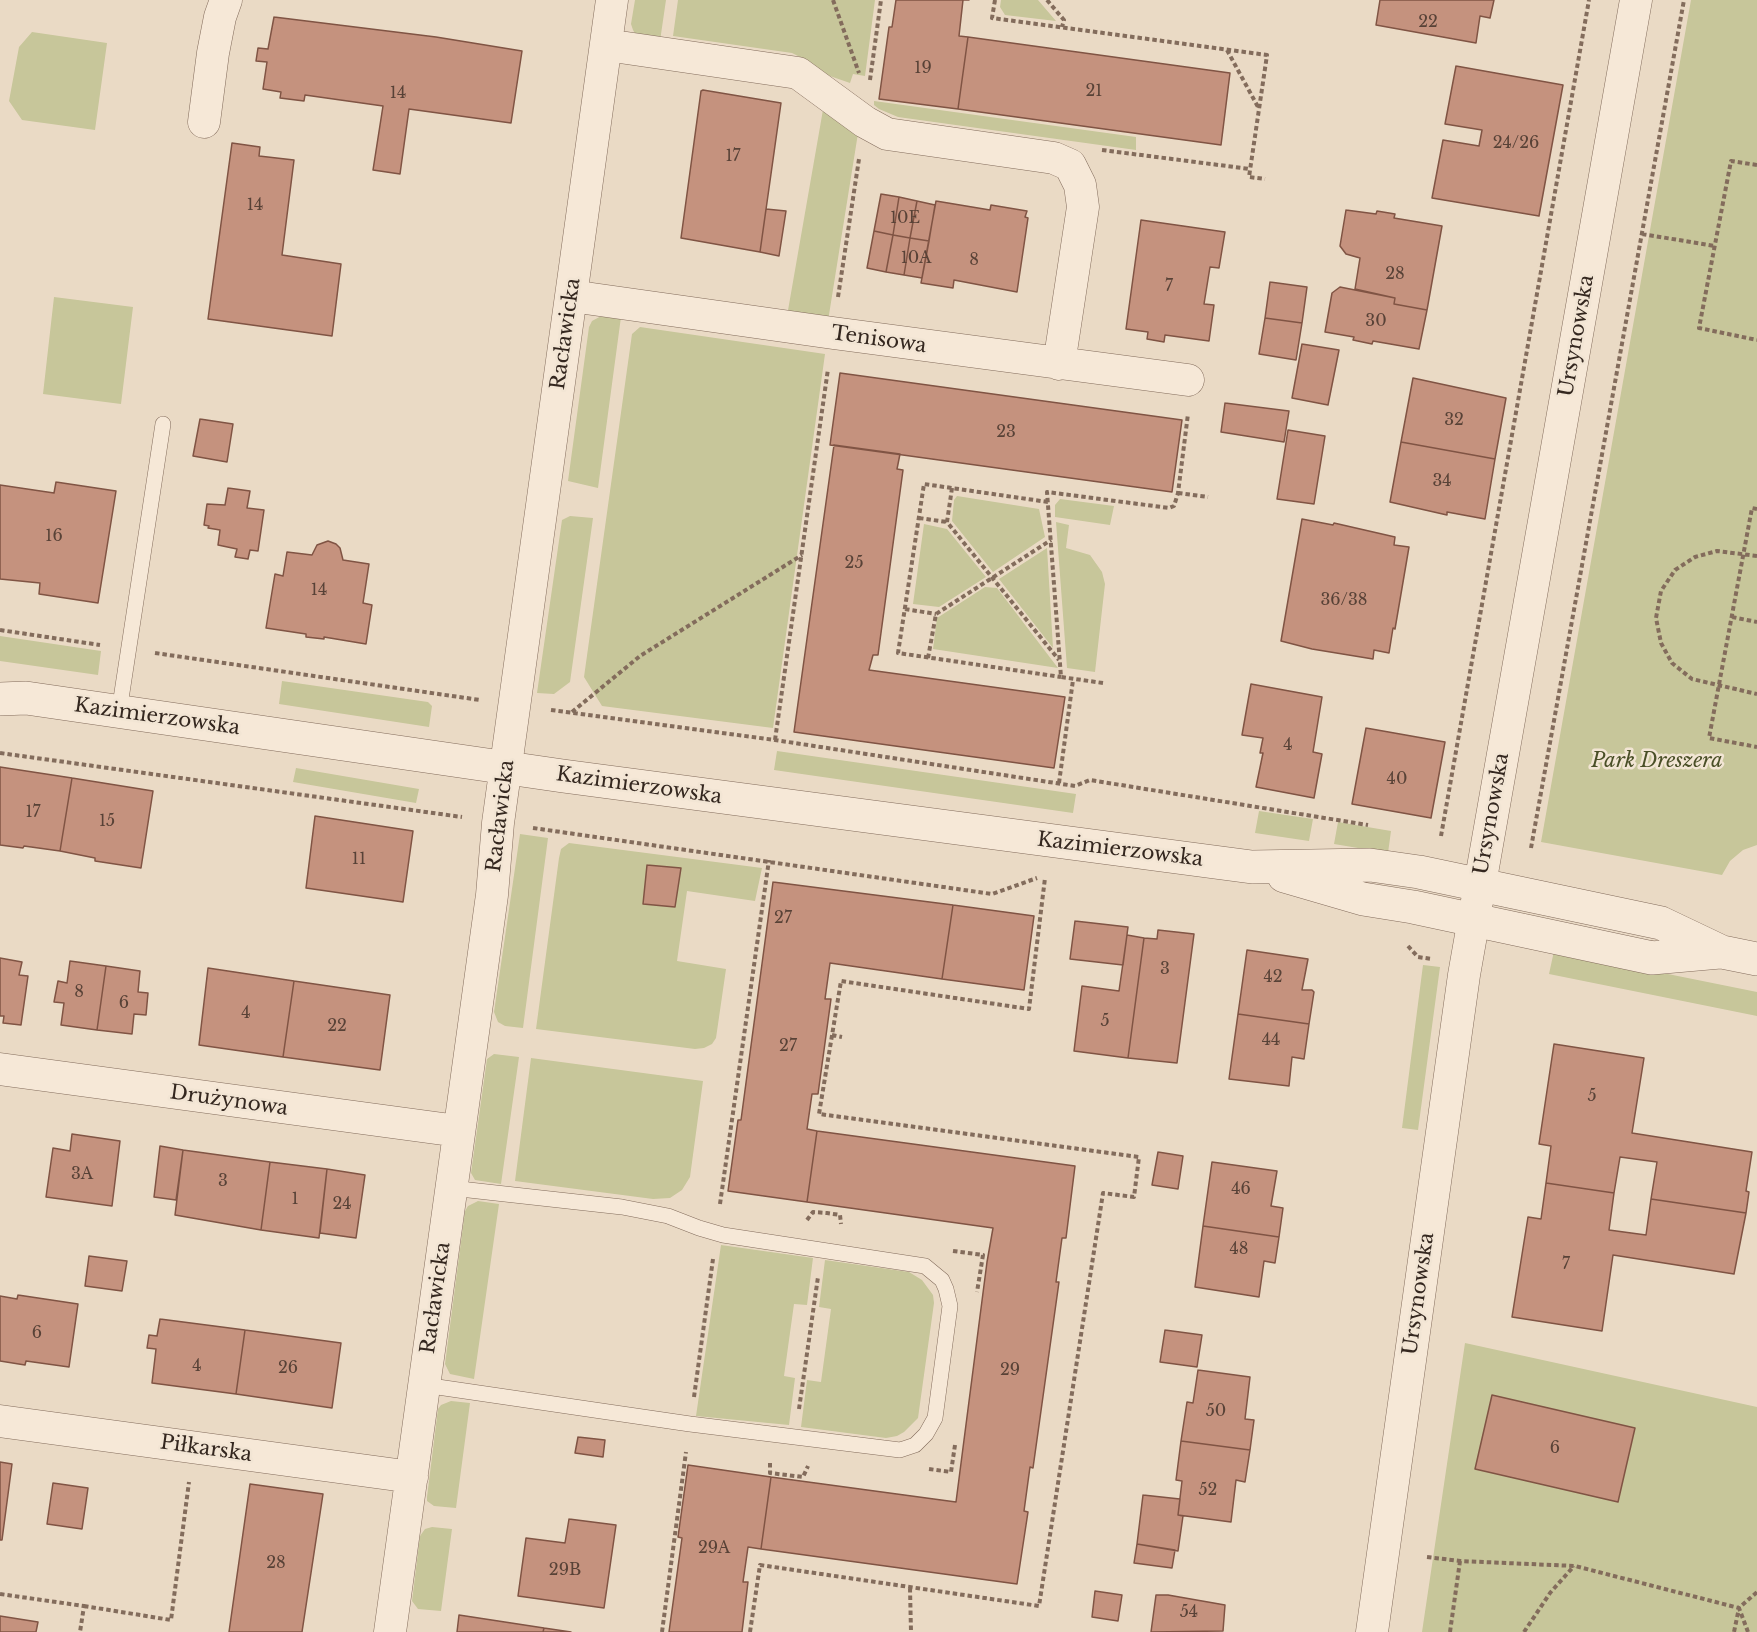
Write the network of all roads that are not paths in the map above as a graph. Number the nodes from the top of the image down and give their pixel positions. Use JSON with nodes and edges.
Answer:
{"nodes":[{"id":1,"x":226,"y":0,"type":"edge"},
{"id":2,"x":612,"y":0,"type":"edge"},
{"id":3,"x":1636,"y":0,"type":"edge"},
{"id":4,"x":606,"y":45,"type":"junction"},
{"id":5,"x":204,"y":122,"type":"dead end"},
{"id":6,"x":571,"y":296,"type":"junction"},
{"id":7,"x":1059,"y":364,"type":"junction"},
{"id":8,"x":1188,"y":394,"type":"road end"},
{"id":9,"x":163,"y":424,"type":"dead end"},
{"id":10,"x":0,"y":677,"type":"edge"},
{"id":11,"x":13,"y":698,"type":"edge"},
{"id":12,"x":118,"y":712,"type":"junction"},
{"id":13,"x":506,"y":767,"type":"junction"},
{"id":14,"x":1252,"y":867,"type":"junction"},
{"id":15,"x":1479,"y":883,"type":"junction"},
{"id":16,"x":1473,"y":919,"type":"junction"},
{"id":17,"x":1722,"y":952,"type":"junction"},
{"id":18,"x":1757,"y":960,"type":"edge"},
{"id":19,"x":0,"y":1070,"type":"edge"},
{"id":20,"x":458,"y":1131,"type":"junction"},
{"id":21,"x":451,"y":1188,"type":"junction"},
{"id":22,"x":424,"y":1385,"type":"junction"},
{"id":23,"x":0,"y":1421,"type":"edge"},
{"id":24,"x":412,"y":1477,"type":"junction"},
{"id":25,"x":390,"y":1632,"type":"edge"},
{"id":26,"x":1372,"y":1632,"type":"edge"}],
"edges":[{"from":1,"to":5,"type":"street"},
{"from":2,"to":4,"type":"street","name":"Racławicka"},
{"from":3,"to":15,"type":"street","name":"Ursynowska"},
{"from":4,"to":6,"type":"street","name":"Racławicka"},
{"from":4,"to":7,"type":"street"},
{"from":6,"to":7,"type":"street","name":"Tenisowa"},
{"from":6,"to":13,"type":"street","name":"Racławicka"},
{"from":7,"to":8,"type":"street","name":"Tenisowa"},
{"from":9,"to":12,"type":"lane"},
{"from":10,"to":11,"type":"street","name":"Kazimierzowska"},
{"from":11,"to":12,"type":"street","name":"Kazimierzowska"},
{"from":12,"to":13,"type":"street","name":"Kazimierzowska"},
{"from":13,"to":14,"type":"street","name":"Kazimierzowska"},
{"from":13,"to":20,"type":"street","name":"Racławicka"},
{"from":14,"to":15,"type":"street","name":"Kazimierzowska"},
{"from":14,"to":16,"type":"street","name":"Kazimierzowska"},
{"from":15,"to":16,"type":"street","name":"Ursynowska"},
{"from":15,"to":17,"type":"street","name":"Kazimierzowska"},
{"from":16,"to":17,"type":"street","name":"Kazimierzowska"},
{"from":16,"to":26,"type":"street","name":"Ursynowska"},
{"from":17,"to":18,"type":"street"},
{"from":19,"to":20,"type":"street","name":"Drużynowa"},
{"from":20,"to":21,"type":"street","name":"Racławicka"},
{"from":21,"to":22,"type":"street","name":"Racławicka"},
{"from":21,"to":22,"type":"lane"},
{"from":22,"to":24,"type":"street","name":"Racławicka"},
{"from":23,"to":24,"type":"street","name":"Piłkarska"},
{"from":24,"to":25,"type":"street","name":"Racławicka"}]}
